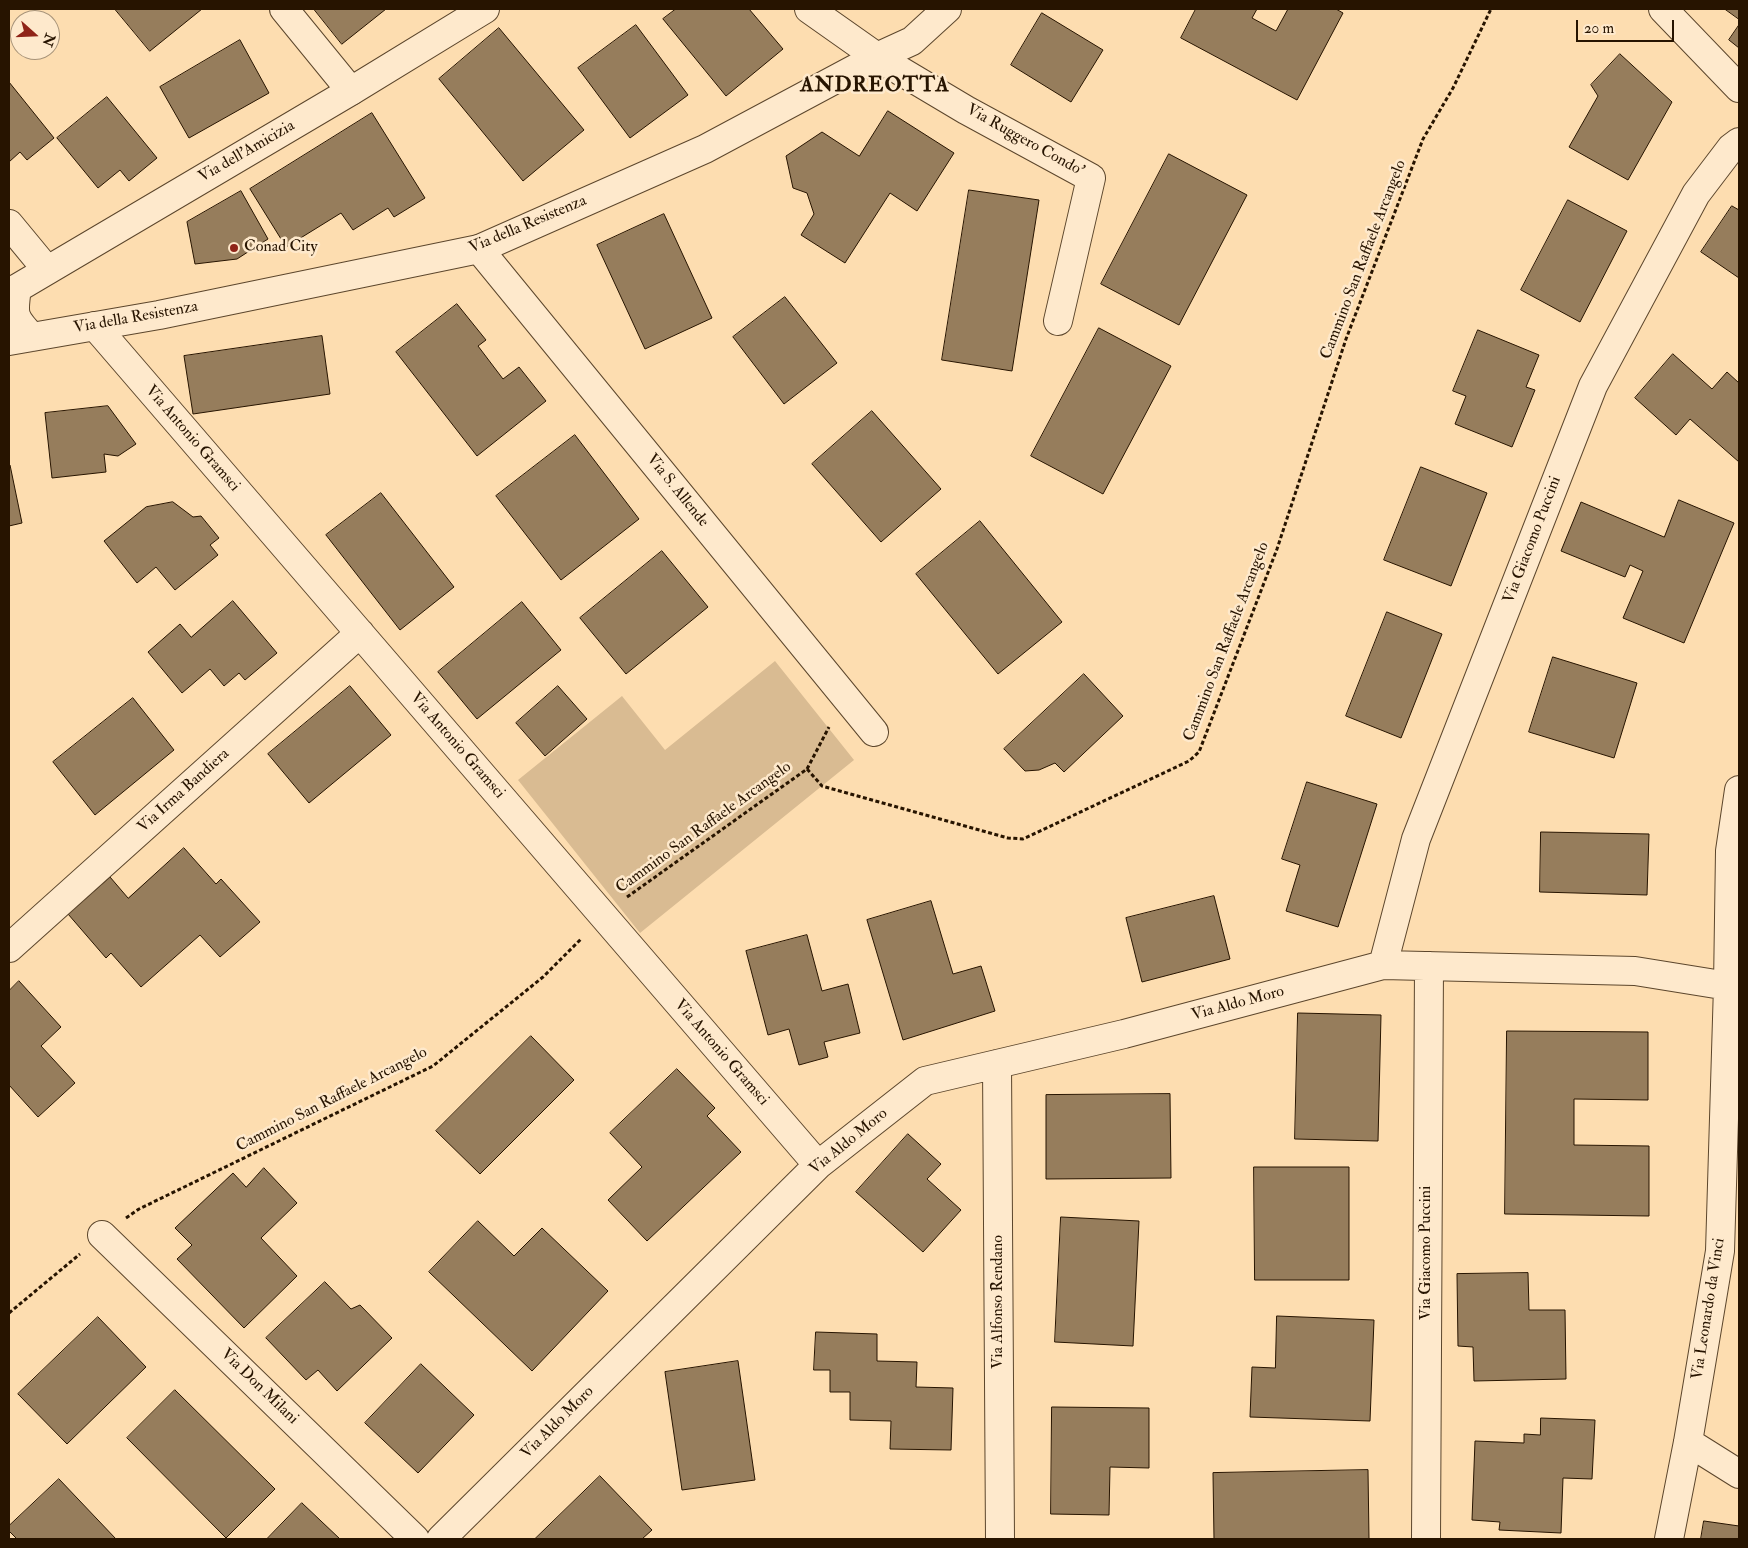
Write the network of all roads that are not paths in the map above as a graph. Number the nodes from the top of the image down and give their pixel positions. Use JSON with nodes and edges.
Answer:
{"nodes":[{"id":1,"x":284,"y":9,"type":"edge"},
{"id":2,"x":485,"y":9,"type":"edge"},
{"id":3,"x":810,"y":9,"type":"edge"},
{"id":4,"x":947,"y":9,"type":"edge"},
{"id":5,"x":1663,"y":9,"type":"edge"},
{"id":6,"x":877,"y":58,"type":"junction"},
{"id":7,"x":1739,"y":88,"type":"edge"},
{"id":8,"x":351,"y":91,"type":"junction"},
{"id":9,"x":1739,"y":142,"type":"edge"},
{"id":10,"x":9,"y":224,"type":"edge"},
{"id":11,"x":479,"y":249,"type":"junction"},
{"id":12,"x":47,"y":270,"type":"junction"},
{"id":13,"x":13,"y":291,"type":"edge"},
{"id":14,"x":1058,"y":321,"type":"dead end"},
{"id":15,"x":95,"y":326,"type":"junction"},
{"id":16,"x":20,"y":339,"type":"edge"},
{"id":17,"x":360,"y":633,"type":"junction"},
{"id":18,"x":874,"y":732,"type":"dead end"},
{"id":19,"x":1739,"y":790,"type":"edge"},
{"id":20,"x":9,"y":948,"type":"edge"},
{"id":21,"x":1383,"y":965,"type":"junction"},
{"id":22,"x":1429,"y":966,"type":"junction"},
{"id":23,"x":1734,"y":989,"type":"edge"},
{"id":24,"x":997,"y":1064,"type":"junction"},
{"id":25,"x":818,"y":1166,"type":"junction"},
{"id":26,"x":102,"y":1235,"type":"road end"},
{"id":27,"x":1688,"y":1442,"type":"junction"},
{"id":28,"x":1739,"y":1474,"type":"edge"},
{"id":29,"x":415,"y":1539,"type":"edge"},
{"id":30,"x":441,"y":1539,"type":"edge"},
{"id":31,"x":1000,"y":1539,"type":"edge"},
{"id":32,"x":1426,"y":1539,"type":"edge"},
{"id":33,"x":1669,"y":1539,"type":"edge"}],
"edges":[{"from":1,"to":8,"type":"street"},
{"from":2,"to":8,"type":"street","name":"Via dell'Amicizia"},
{"from":3,"to":6,"type":"street","name":"Via Ruggero Condo'"},
{"from":4,"to":6,"type":"street","name":"Via della Resistenza"},
{"from":5,"to":7,"type":"street"},
{"from":6,"to":11,"type":"street","name":"Via della Resistenza"},
{"from":6,"to":14,"type":"street","name":"Via Ruggero Condo'"},
{"from":8,"to":12,"type":"street","name":"Via dell'Amicizia"},
{"from":9,"to":21,"type":"street","name":"Via Giacomo Puccini"},
{"from":10,"to":12,"type":"street"},
{"from":11,"to":15,"type":"street","name":"Via della Resistenza"},
{"from":11,"to":18,"type":"street","name":"Via S. Allende"},
{"from":12,"to":13,"type":"street","name":"Via dell'Amicizia"},
{"from":13,"to":16,"type":"street"},
{"from":15,"to":16,"type":"street","name":"Via della Resistenza"},
{"from":15,"to":17,"type":"street","name":"Via Antonio Gramsci"},
{"from":17,"to":20,"type":"street","name":"Via Irma Bandiera"},
{"from":17,"to":25,"type":"street","name":"Via Antonio Gramsci"},
{"from":19,"to":23,"type":"street","name":"Via Leonardo da Vinci"},
{"from":21,"to":22,"type":"street","name":"Via Aldo Moro"},
{"from":21,"to":24,"type":"street","name":"Via Aldo Moro"},
{"from":22,"to":23,"type":"street","name":"Via Aldo Moro"},
{"from":22,"to":32,"type":"street","name":"Via Giacomo Puccini"},
{"from":23,"to":27,"type":"street","name":"Via Leonardo da Vinci"},
{"from":24,"to":25,"type":"street","name":"Via Aldo Moro"},
{"from":24,"to":31,"type":"street","name":"Via Alfonso Rendano"},
{"from":25,"to":30,"type":"street","name":"Via Aldo Moro"},
{"from":26,"to":29,"type":"street","name":"Via Don Milani"},
{"from":27,"to":28,"type":"street"},
{"from":27,"to":33,"type":"street","name":"Via Leonardo da Vinci"}]}
